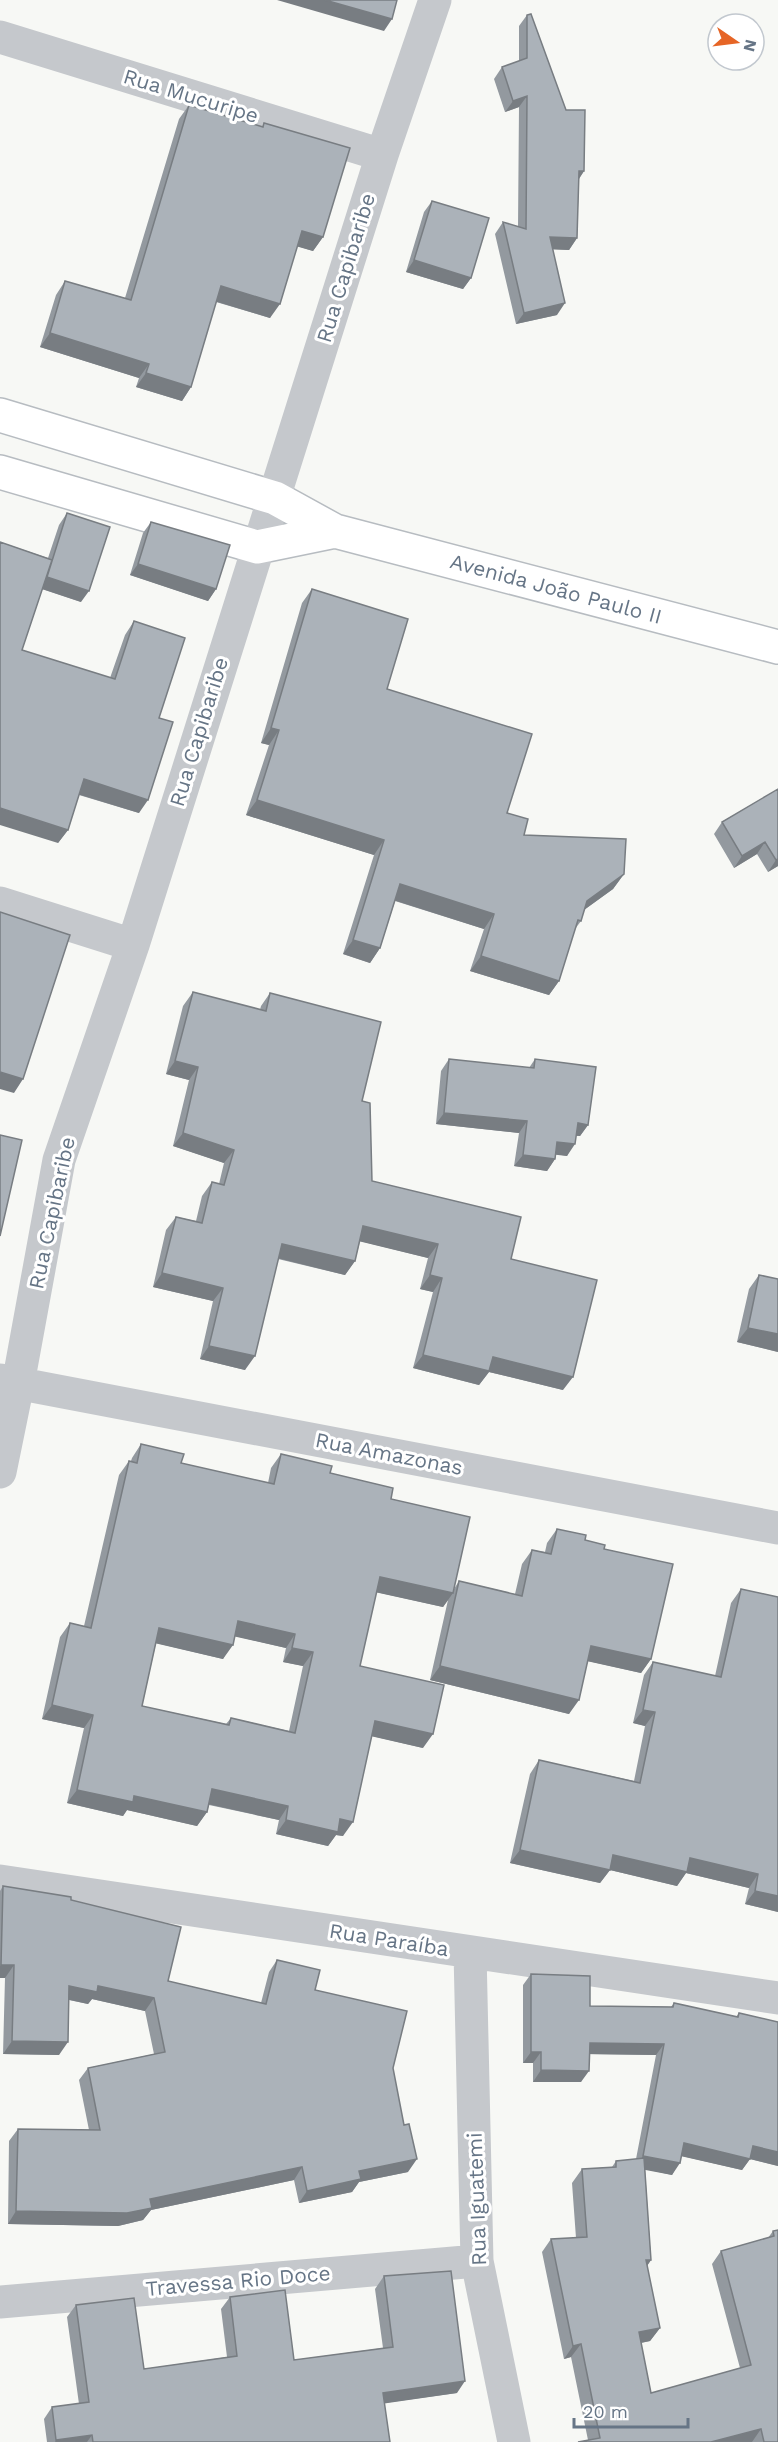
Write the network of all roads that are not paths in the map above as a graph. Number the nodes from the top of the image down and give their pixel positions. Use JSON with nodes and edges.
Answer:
{"nodes":[{"id":1,"x":435,"y":0,"type":"edge"},
{"id":2,"x":0,"y":37,"type":"edge"},
{"id":3,"x":382,"y":155,"type":"junction"},
{"id":4,"x":0,"y":416,"type":"edge"},
{"id":5,"x":0,"y":472,"type":"edge"},
{"id":6,"x":275,"y":498,"type":"junction"},
{"id":7,"x":335,"y":531,"type":"junction"},
{"id":8,"x":257,"y":547,"type":"junction"},
{"id":9,"x":778,"y":647,"type":"edge"},
{"id":10,"x":0,"y":903,"type":"edge"},
{"id":11,"x":133,"y":945,"type":"junction"},
{"id":12,"x":9,"y":1382,"type":"edge"},
{"id":13,"x":0,"y":1472,"type":"edge"},
{"id":14,"x":778,"y":1528,"type":"edge"},
{"id":15,"x":0,"y":1881,"type":"edge"},
{"id":16,"x":470,"y":1952,"type":"junction"},
{"id":17,"x":778,"y":1998,"type":"edge"},
{"id":18,"x":477,"y":2260,"type":"junction"},
{"id":19,"x":0,"y":2302,"type":"edge"},
{"id":20,"x":514,"y":2442,"type":"edge"}],
"edges":[{"from":1,"to":3,"type":"street","name":"Rua Capibaribe"},
{"from":2,"to":3,"type":"street","name":"Rua Mucuripe"},
{"from":3,"to":6,"type":"street","name":"Rua Capibaribe"},
{"from":4,"to":6,"type":"main road","name":"Avenida João Paulo II"},
{"from":5,"to":8,"type":"main road","name":"Avenida João Paulo II"},
{"from":6,"to":7,"type":"main road","name":"Avenida João Paulo II"},
{"from":6,"to":8,"type":"street","name":"Rua Capibaribe"},
{"from":7,"to":8,"type":"main road","name":"Avenida João Paulo II"},
{"from":7,"to":9,"type":"main road","name":"Avenida João Paulo II"},
{"from":8,"to":11,"type":"street","name":"Rua Capibaribe"},
{"from":10,"to":11,"type":"street"},
{"from":11,"to":12,"type":"street","name":"Rua Capibaribe"},
{"from":12,"to":13,"type":"street","name":"Rua Capibaribe"},
{"from":12,"to":14,"type":"street","name":"Rua Amazonas"},
{"from":15,"to":16,"type":"street","name":"Rua Paraíba"},
{"from":16,"to":17,"type":"street","name":"Rua Paraíba"},
{"from":16,"to":18,"type":"street","name":"Rua Iguatemi"},
{"from":18,"to":19,"type":"street","name":"Travessa Rio Doce"},
{"from":18,"to":20,"type":"street","name":"Rua Iguatemi"}]}
